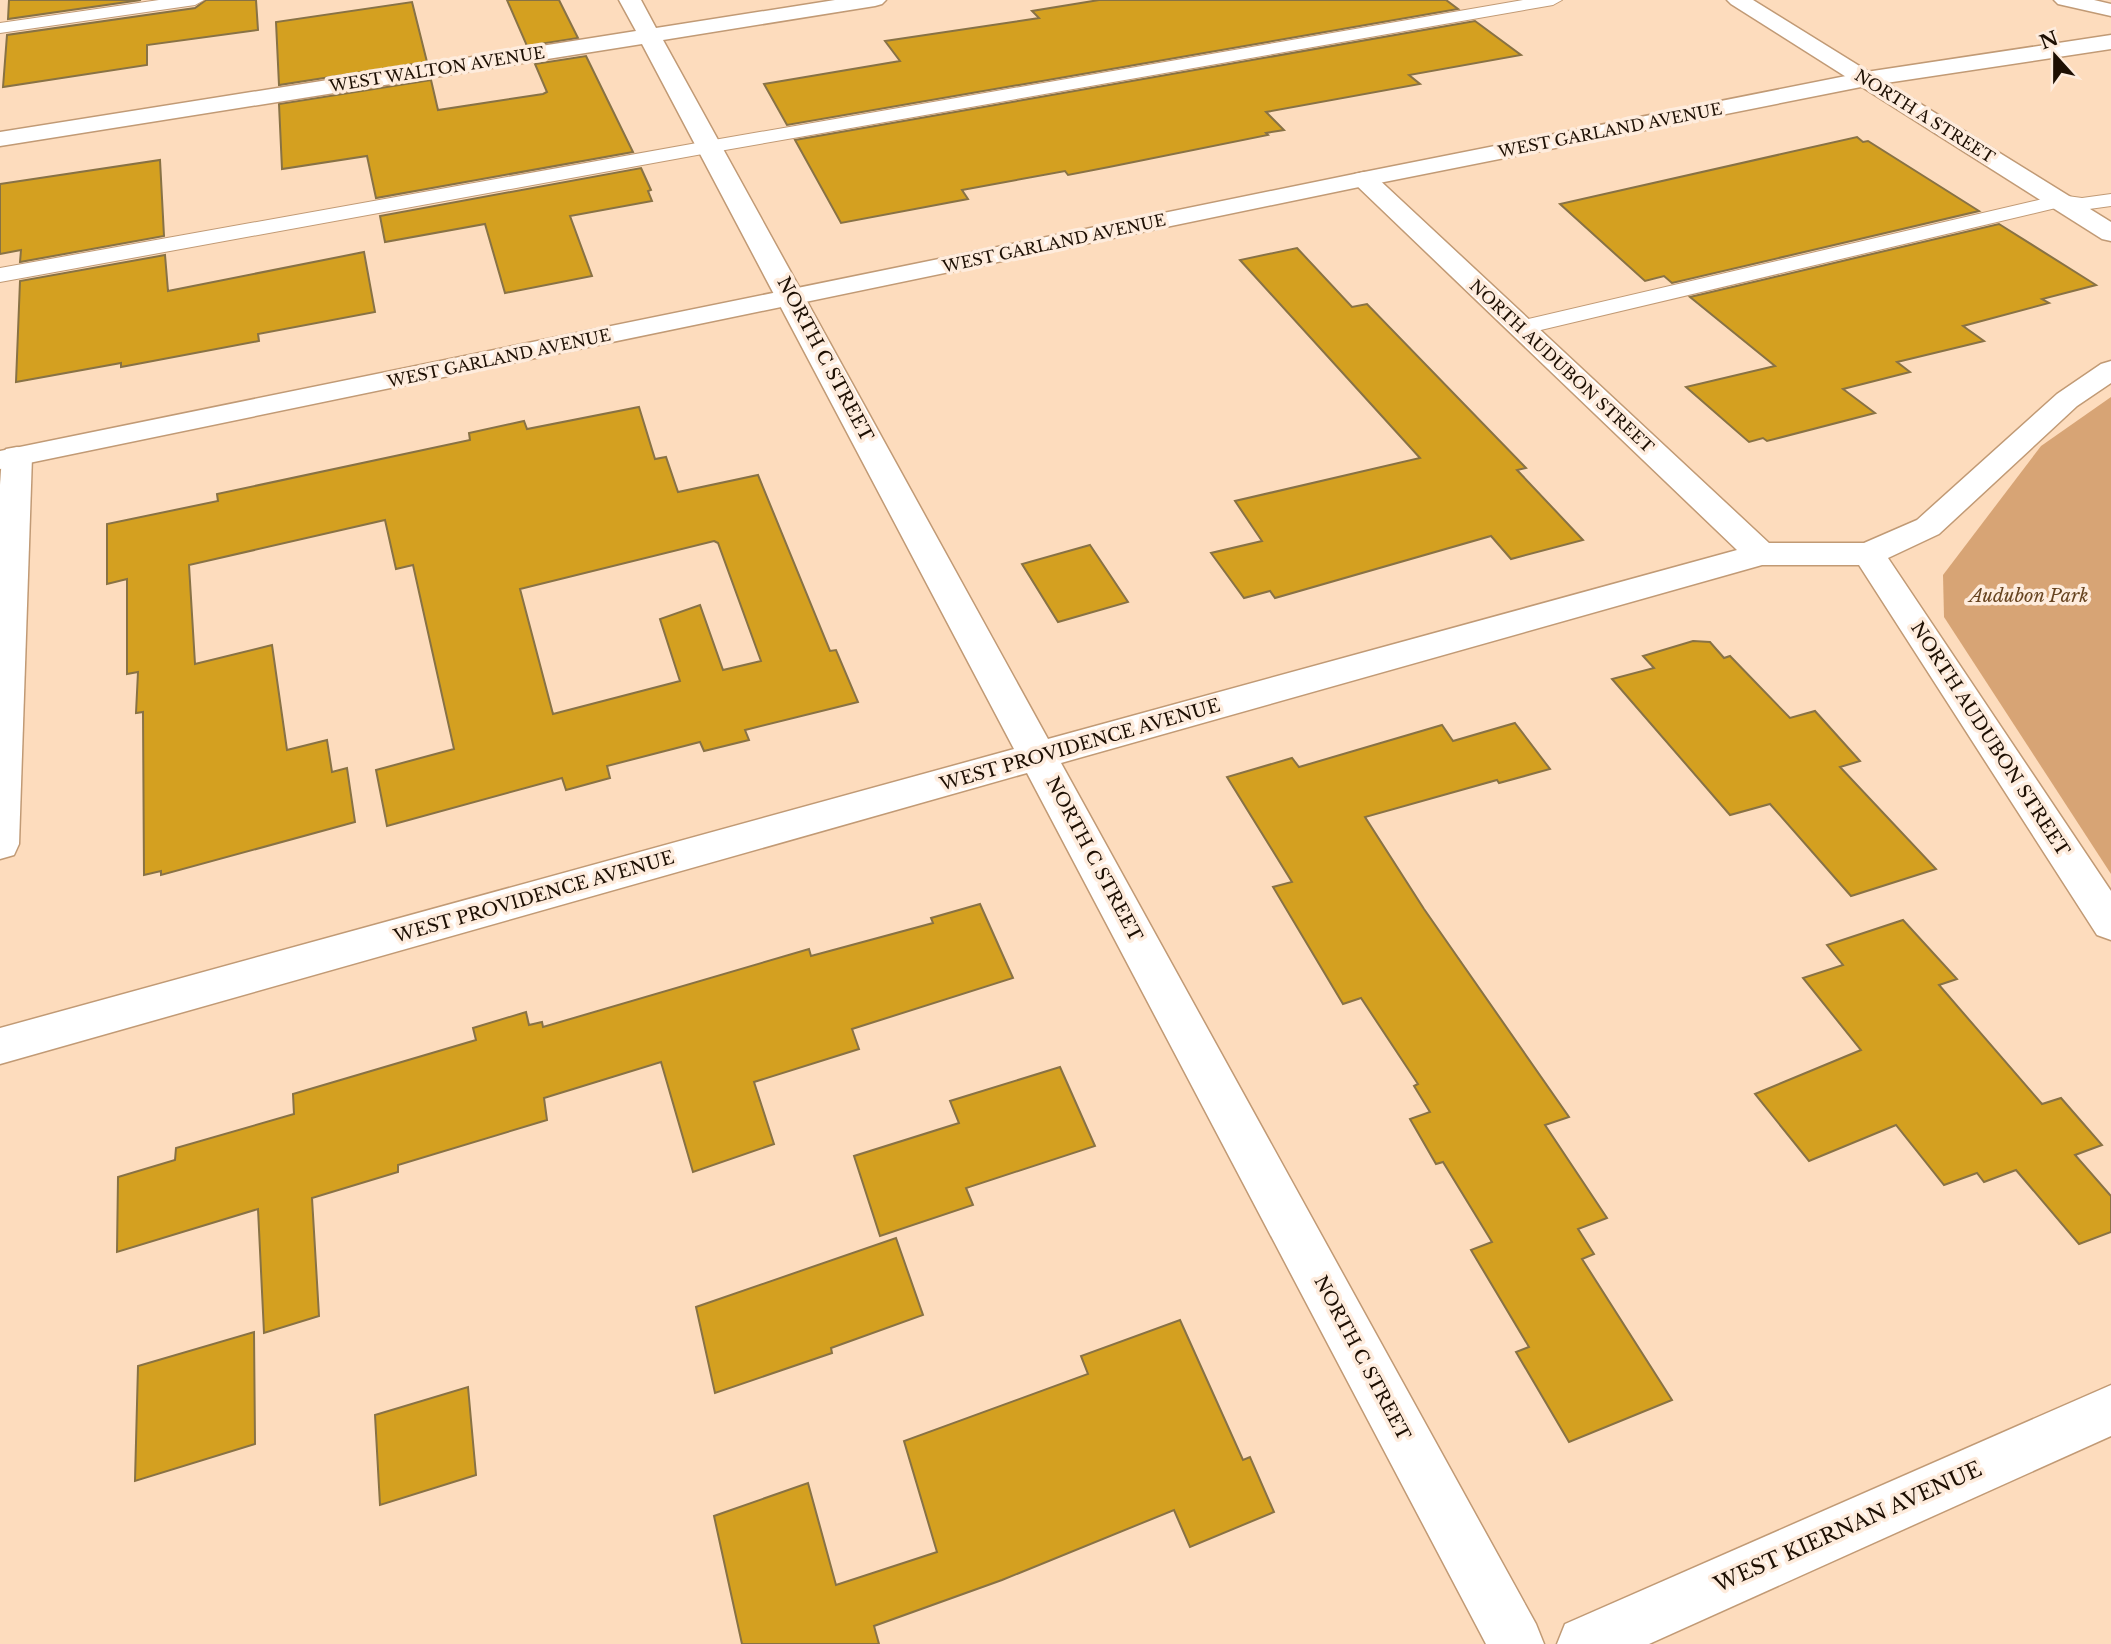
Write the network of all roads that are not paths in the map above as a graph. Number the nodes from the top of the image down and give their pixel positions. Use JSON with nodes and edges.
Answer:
{"nodes":[{"id":1,"x":195,"y":0,"type":"edge"},
{"id":2,"x":630,"y":0,"type":"edge"},
{"id":3,"x":875,"y":0,"type":"edge"},
{"id":4,"x":1553,"y":0,"type":"edge"},
{"id":5,"x":1738,"y":0,"type":"edge"},
{"id":6,"x":2065,"y":0,"type":"edge"},
{"id":7,"x":2111,"y":10,"type":"edge"},
{"id":8,"x":0,"y":28,"type":"edge"},
{"id":9,"x":648,"y":36,"type":"junction"},
{"id":10,"x":2111,"y":42,"type":"edge"},
{"id":11,"x":1866,"y":79,"type":"junction"},
{"id":12,"x":0,"y":139,"type":"edge"},
{"id":13,"x":708,"y":147,"type":"junction"},
{"id":14,"x":1364,"y":179,"type":"junction"},
{"id":15,"x":2111,"y":200,"type":"edge"},
{"id":16,"x":2060,"y":201,"type":"junction"},
{"id":17,"x":2111,"y":233,"type":"edge"},
{"id":18,"x":0,"y":275,"type":"edge"},
{"id":19,"x":792,"y":298,"type":"junction"},
{"id":20,"x":1520,"y":328,"type":"junction"},
{"id":21,"x":2111,"y":370,"type":"edge"},
{"id":22,"x":9,"y":458,"type":"edge"},
{"id":23,"x":1761,"y":554,"type":"junction"},
{"id":24,"x":1869,"y":554,"type":"junction"},
{"id":25,"x":1039,"y":757,"type":"junction"},
{"id":26,"x":0,"y":844,"type":"edge"},
{"id":27,"x":2111,"y":924,"type":"edge"},
{"id":28,"x":0,"y":1046,"type":"edge"},
{"id":29,"x":2111,"y":1410,"type":"edge"},
{"id":30,"x":1516,"y":1644,"type":"edge"},
{"id":31,"x":1584,"y":1644,"type":"edge"}],
"edges":[{"from":1,"to":8,"type":"lane"},
{"from":2,"to":9,"type":"street","name":"NORTH C STREET"},
{"from":3,"to":9,"type":"street","name":"WEST WALTON AVENUE"},
{"from":4,"to":13,"type":"lane"},
{"from":5,"to":11,"type":"street","name":"NORTH A STREET"},
{"from":6,"to":7,"type":"street"},
{"from":9,"to":12,"type":"street","name":"WEST WALTON AVENUE"},
{"from":9,"to":13,"type":"street","name":"NORTH C STREET"},
{"from":10,"to":11,"type":"street","name":"WEST GARLAND AVENUE"},
{"from":11,"to":14,"type":"street","name":"WEST GARLAND AVENUE"},
{"from":11,"to":16,"type":"street","name":"NORTH A STREET"},
{"from":13,"to":18,"type":"lane"},
{"from":13,"to":19,"type":"street","name":"NORTH C STREET"},
{"from":14,"to":19,"type":"street","name":"WEST GARLAND AVENUE"},
{"from":14,"to":20,"type":"street","name":"NORTH AUDUBON STREET"},
{"from":15,"to":16,"type":"lane"},
{"from":16,"to":17,"type":"street","name":"NORTH A STREET"},
{"from":16,"to":20,"type":"lane"},
{"from":19,"to":22,"type":"street","name":"WEST GARLAND AVENUE"},
{"from":19,"to":25,"type":"street","name":"NORTH C STREET"},
{"from":20,"to":23,"type":"street","name":"NORTH AUDUBON STREET"},
{"from":21,"to":24,"type":"street","name":"WEST PROVIDENCE AVENUE"},
{"from":22,"to":26,"type":"street"},
{"from":23,"to":24,"type":"street","name":"WEST PROVIDENCE AVENUE"},
{"from":23,"to":25,"type":"street","name":"WEST PROVIDENCE AVENUE"},
{"from":24,"to":27,"type":"street","name":"NORTH AUDUBON STREET"},
{"from":25,"to":28,"type":"street","name":"WEST PROVIDENCE AVENUE"},
{"from":25,"to":30,"type":"street","name":"NORTH C STREET"},
{"from":29,"to":31,"type":"street","name":"WEST KIERNAN AVENUE"}]}
